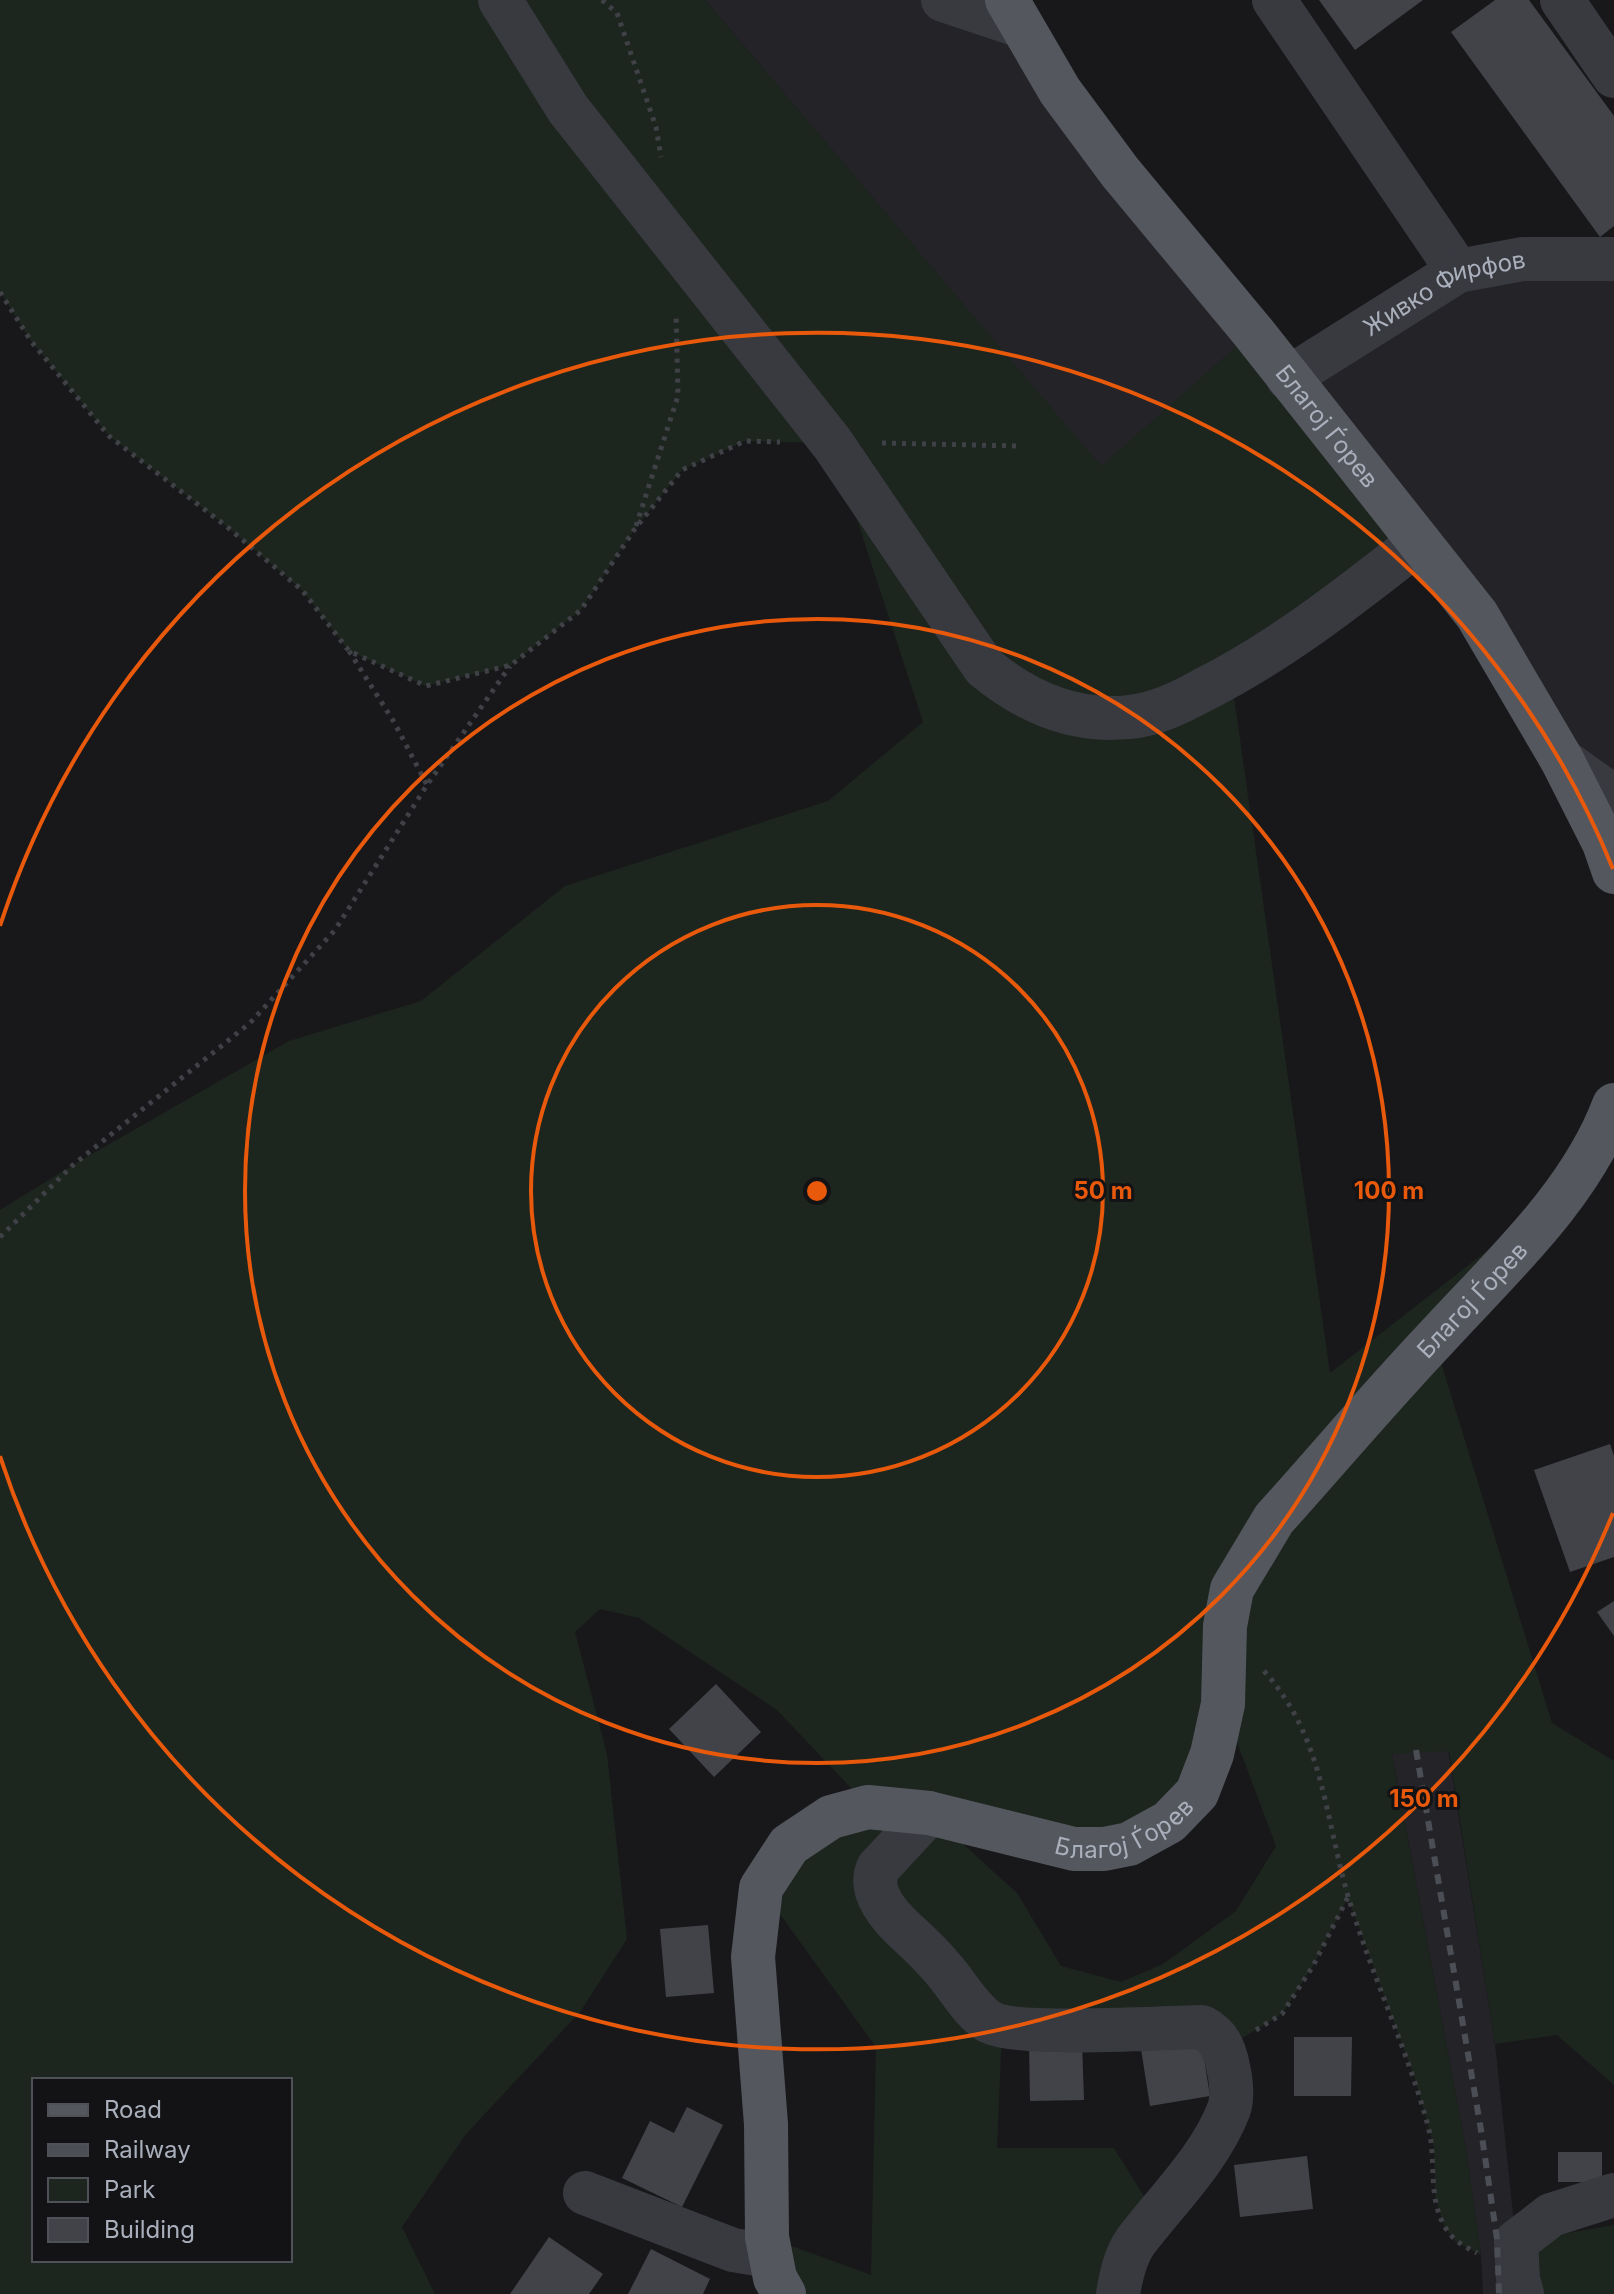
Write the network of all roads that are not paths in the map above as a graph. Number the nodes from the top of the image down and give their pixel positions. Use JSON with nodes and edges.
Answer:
{"nodes":[{"id":1,"x":500,"y":0,"type":"edge"},
{"id":2,"x":943,"y":0,"type":"edge"},
{"id":3,"x":1274,"y":0,"type":"edge"},
{"id":4,"x":1562,"y":0,"type":"edge"},
{"id":5,"x":1014,"y":13,"type":"edge"},
{"id":6,"x":1614,"y":76,"type":"edge"},
{"id":7,"x":1614,"y":259,"type":"edge"},
{"id":8,"x":1458,"y":271,"type":"junction"},
{"id":9,"x":1288,"y":378,"type":"junction"},
{"id":10,"x":1419,"y":542,"type":"junction"},
{"id":11,"x":1562,"y":760,"type":"junction"},
{"id":12,"x":1614,"y":797,"type":"edge"},
{"id":13,"x":1614,"y":872,"type":"edge"},
{"id":14,"x":1614,"y":1105,"type":"edge"},
{"id":15,"x":929,"y":1813,"type":"junction"},
{"id":16,"x":585,"y":2193,"type":"dead end"},
{"id":17,"x":1614,"y":2195,"type":"edge"},
{"id":18,"x":777,"y":2275,"type":"edge"},
{"id":19,"x":1520,"y":2286,"type":"edge"},
{"id":20,"x":1118,"y":2294,"type":"edge"}],
"edges":[{"from":1,"to":10,"type":"street"},
{"from":2,"to":5,"type":"street"},
{"from":3,"to":8,"type":"street"},
{"from":4,"to":6,"type":"street"},
{"from":5,"to":9,"type":"main road","name":"Благој Ѓорев"},
{"from":7,"to":8,"type":"street","name":"Живко Фирфов"},
{"from":8,"to":9,"type":"street","name":"Живко Фирфов"},
{"from":9,"to":10,"type":"main road","name":"Благој Ѓорев"},
{"from":10,"to":11,"type":"main road","name":"Благој Ѓорев"},
{"from":11,"to":12,"type":"street"},
{"from":11,"to":13,"type":"main road","name":"Благој Ѓорев"},
{"from":14,"to":15,"type":"main road","name":"Благој Ѓорев"},
{"from":15,"to":18,"type":"main road","name":"Благој Ѓорев"},
{"from":15,"to":20,"type":"street"},
{"from":16,"to":18,"type":"street"},
{"from":17,"to":19,"type":"street"}]}
